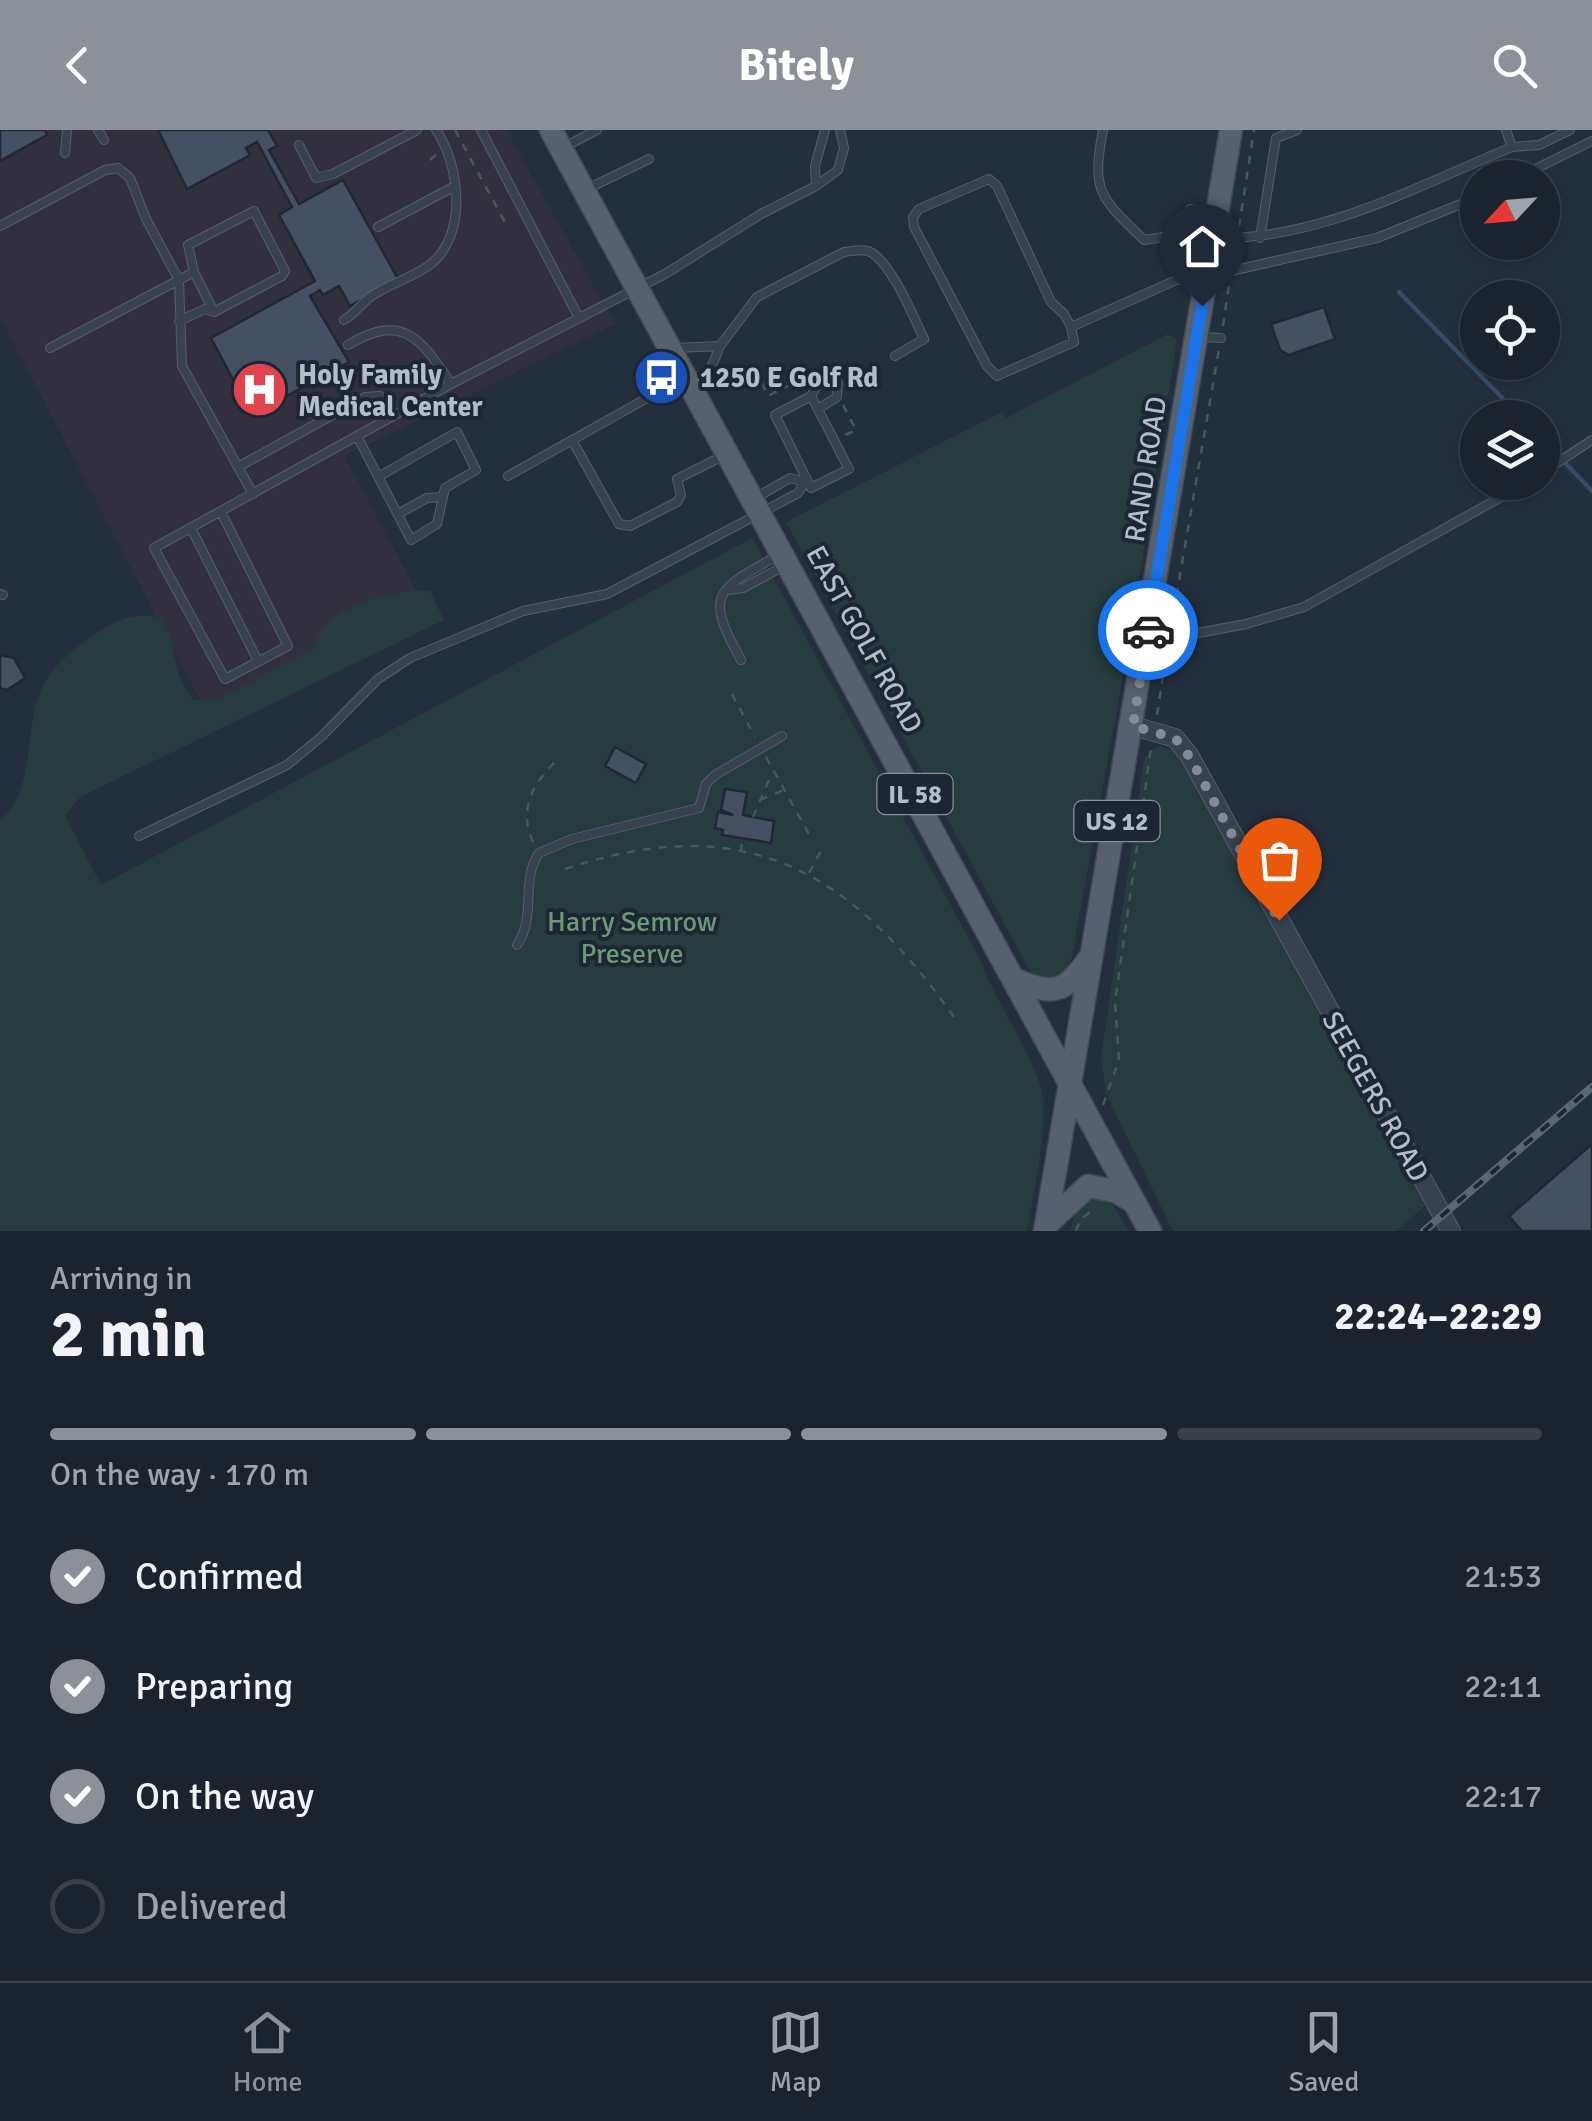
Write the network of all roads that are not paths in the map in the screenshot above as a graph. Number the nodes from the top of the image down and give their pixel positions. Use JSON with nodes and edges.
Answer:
{"nodes":[{"id":1,"x":67,"y":130,"type":"edge"},
{"id":2,"x":98,"y":130,"type":"edge"},
{"id":3,"x":417,"y":130,"type":"edge"},
{"id":4,"x":436,"y":130,"type":"edge"},
{"id":5,"x":481,"y":130,"type":"edge"},
{"id":6,"x":598,"y":130,"type":"edge"},
{"id":7,"x":825,"y":130,"type":"edge"},
{"id":8,"x":840,"y":130,"type":"edge"},
{"id":9,"x":1103,"y":130,"type":"edge"},
{"id":10,"x":1231,"y":130,"type":"edge"},
{"id":11,"x":1297,"y":130,"type":"edge"},
{"id":12,"x":1506,"y":130,"type":"edge"},
{"id":13,"x":1570,"y":130,"type":"edge"},
{"id":14,"x":1276,"y":134,"type":"edge"},
{"id":15,"x":556,"y":139,"type":"edge"},
{"id":16,"x":104,"y":140,"type":"dead end"},
{"id":17,"x":1592,"y":141,"type":"edge"},
{"id":18,"x":299,"y":145,"type":"dead end"},
{"id":19,"x":1512,"y":147,"type":"junction"},
{"id":20,"x":66,"y":153,"type":"dead end"},
{"id":21,"x":649,"y":159,"type":"dead end"},
{"id":22,"x":1553,"y":160,"type":"edge"},
{"id":23,"x":455,"y":186,"type":"junction"},
{"id":24,"x":816,"y":186,"type":"junction"},
{"id":25,"x":584,"y":190,"type":"junction"},
{"id":26,"x":1460,"y":204,"type":"edge"},
{"id":27,"x":1218,"y":212,"type":"junction"},
{"id":28,"x":0,"y":226,"type":"edge"},
{"id":29,"x":378,"y":228,"type":"dead end"},
{"id":30,"x":1213,"y":238,"type":"junction"},
{"id":31,"x":1260,"y":238,"type":"junction"},
{"id":32,"x":194,"y":272,"type":"junction"},
{"id":33,"x":1215,"y":274,"type":"junction"},
{"id":34,"x":178,"y":280,"type":"junction"},
{"id":35,"x":638,"y":288,"type":"junction"},
{"id":36,"x":214,"y":312,"type":"junction"},
{"id":37,"x":579,"y":318,"type":"junction"},
{"id":38,"x":344,"y":320,"type":"dead end"},
{"id":39,"x":179,"y":321,"type":"junction"},
{"id":40,"x":1071,"y":327,"type":"junction"},
{"id":41,"x":348,"y":345,"type":"dead end"},
{"id":42,"x":720,"y":346,"type":"junction"},
{"id":43,"x":50,"y":348,"type":"dead end"},
{"id":44,"x":671,"y":348,"type":"junction"},
{"id":45,"x":895,"y":356,"type":"dead end"},
{"id":46,"x":686,"y":376,"type":"junction"},
{"id":47,"x":451,"y":384,"type":"junction"},
{"id":48,"x":812,"y":396,"type":"junction"},
{"id":49,"x":699,"y":399,"type":"junction"},
{"id":50,"x":818,"y":409,"type":"junction"},
{"id":51,"x":392,"y":417,"type":"junction"},
{"id":52,"x":357,"y":436,"type":"junction"},
{"id":53,"x":572,"y":440,"type":"junction"},
{"id":54,"x":1591,"y":441,"type":"edge"},
{"id":55,"x":729,"y":453,"type":"junction"},
{"id":56,"x":1560,"y":461,"type":"edge"},
{"id":57,"x":238,"y":467,"type":"junction"},
{"id":58,"x":508,"y":476,"type":"dead end"},
{"id":59,"x":378,"y":477,"type":"junction"},
{"id":60,"x":804,"y":480,"type":"junction"},
{"id":61,"x":253,"y":494,"type":"junction"},
{"id":62,"x":441,"y":496,"type":"junction"},
{"id":63,"x":1497,"y":500,"type":"edge"},
{"id":64,"x":758,"y":506,"type":"junction"},
{"id":65,"x":221,"y":512,"type":"junction"},
{"id":66,"x":398,"y":514,"type":"junction"},
{"id":67,"x":191,"y":528,"type":"junction"},
{"id":68,"x":787,"y":558,"type":"junction"},
{"id":69,"x":1157,"y":641,"type":"junction"},
{"id":70,"x":741,"y":660,"type":"dead end"},
{"id":71,"x":258,"y":661,"type":"junction"},
{"id":72,"x":1133,"y":726,"type":"junction"},
{"id":73,"x":782,"y":736,"type":"dead end"},
{"id":74,"x":139,"y":836,"type":"dead end"},
{"id":75,"x":517,"y":945,"type":"dead end"},
{"id":76,"x":1094,"y":952,"type":"junction"},
{"id":77,"x":1016,"y":980,"type":"junction"},
{"id":78,"x":1072,"y":1082,"type":"junction"},
{"id":79,"x":1135,"y":1203,"type":"junction"},
{"id":80,"x":1046,"y":1228,"type":"edge"},
{"id":81,"x":1150,"y":1231,"type":"edge"},
{"id":82,"x":1451,"y":1231,"type":"edge"}],
"edges":[{"from":1,"to":20,"type":"lane"},
{"from":2,"to":16,"type":"lane"},
{"from":3,"to":18,"type":"lane"},
{"from":4,"to":23,"type":"lane"},
{"from":5,"to":37,"type":"lane"},
{"from":6,"to":15,"type":"lane"},
{"from":7,"to":24,"type":"lane"},
{"from":8,"to":24,"type":"lane"},
{"from":9,"to":27,"type":"lane"},
{"from":10,"to":27,"type":"main road","name":"RAND ROAD","number":"US 12"},
{"from":11,"to":14,"type":"lane"},
{"from":12,"to":19,"type":"lane"},
{"from":13,"to":19,"type":"lane"},
{"from":14,"to":31,"type":"lane"},
{"from":15,"to":25,"type":"main road","name":"EAST GOLF ROAD","number":"IL 58"},
{"from":17,"to":22,"type":"lane"},
{"from":19,"to":31,"type":"lane"},
{"from":21,"to":25,"type":"lane"},
{"from":23,"to":29,"type":"lane"},
{"from":23,"to":38,"type":"lane"},
{"from":24,"to":35,"type":"lane"},
{"from":25,"to":35,"type":"main road","name":"EAST GOLF ROAD","number":"IL 58"},
{"from":26,"to":33,"type":"lane"},
{"from":27,"to":30,"type":"main road","name":"RAND ROAD","number":"US 12"},
{"from":28,"to":34,"type":"lane"},
{"from":30,"to":31,"type":"lane"},
{"from":30,"to":33,"type":"main road","name":"RAND ROAD","number":"US 12"},
{"from":32,"to":34,"type":"lane"},
{"from":32,"to":36,"type":"lane"},
{"from":32,"to":36,"type":"lane"},
{"from":33,"to":40,"type":"lane"},
{"from":33,"to":69,"type":"main road","name":"RAND ROAD","number":"US 12"},
{"from":34,"to":39,"type":"lane"},
{"from":34,"to":43,"type":"lane"},
{"from":35,"to":37,"type":"lane"},
{"from":35,"to":44,"type":"main road","name":"EAST GOLF ROAD","number":"IL 58"},
{"from":36,"to":39,"type":"lane"},
{"from":37,"to":47,"type":"lane"},
{"from":39,"to":57,"type":"lane"},
{"from":40,"to":40,"type":"lane"},
{"from":41,"to":47,"type":"lane"},
{"from":42,"to":44,"type":"lane"},
{"from":42,"to":45,"type":"lane"},
{"from":42,"to":49,"type":"lane"},
{"from":44,"to":46,"type":"main road","name":"EAST GOLF ROAD","number":"IL 58"},
{"from":46,"to":49,"type":"main road","name":"EAST GOLF ROAD","number":"IL 58"},
{"from":46,"to":53,"type":"lane"},
{"from":47,"to":51,"type":"lane"},
{"from":48,"to":50,"type":"lane"},
{"from":48,"to":50,"type":"lane"},
{"from":48,"to":60,"type":"lane"},
{"from":49,"to":55,"type":"main road","name":"EAST GOLF ROAD","number":"IL 58"},
{"from":50,"to":60,"type":"lane"},
{"from":51,"to":52,"type":"lane"},
{"from":51,"to":57,"type":"lane"},
{"from":52,"to":59,"type":"lane"},
{"from":52,"to":61,"type":"lane"},
{"from":53,"to":55,"type":"lane"},
{"from":53,"to":58,"type":"lane"},
{"from":54,"to":56,"type":"lane"},
{"from":55,"to":64,"type":"main road","name":"EAST GOLF ROAD","number":"IL 58"},
{"from":57,"to":61,"type":"lane"},
{"from":59,"to":62,"type":"lane"},
{"from":59,"to":66,"type":"lane"},
{"from":60,"to":64,"type":"lane"},
{"from":60,"to":64,"type":"lane"},
{"from":61,"to":65,"type":"lane"},
{"from":62,"to":66,"type":"lane"},
{"from":62,"to":66,"type":"lane"},
{"from":63,"to":69,"type":"lane"},
{"from":64,"to":68,"type":"main road","name":"EAST GOLF ROAD","number":"IL 58"},
{"from":64,"to":74,"type":"lane"},
{"from":65,"to":67,"type":"lane"},
{"from":65,"to":71,"type":"lane"},
{"from":67,"to":71,"type":"lane"},
{"from":67,"to":71,"type":"lane"},
{"from":68,"to":70,"type":"lane"},
{"from":68,"to":77,"type":"main road","name":"EAST GOLF ROAD","number":"IL 58"},
{"from":69,"to":72,"type":"main road","name":"RAND ROAD","number":"US 12"},
{"from":72,"to":76,"type":"main road","name":"RAND ROAD","number":"US 12"},
{"from":72,"to":82,"type":"street","name":"SEEGERS ROAD"},
{"from":73,"to":75,"type":"lane"},
{"from":76,"to":77,"type":"main road"},
{"from":76,"to":78,"type":"main road","name":"RAND ROAD","number":"US 12"},
{"from":77,"to":78,"type":"main road","name":"EAST GOLF ROAD","number":"IL 58"},
{"from":78,"to":79,"type":"main road","name":"EAST GOLF ROAD","number":"IL 58"},
{"from":78,"to":80,"type":"main road","name":"RAND ROAD","number":"US 12"},
{"from":79,"to":80,"type":"main road"},
{"from":79,"to":81,"type":"main road","name":"EAST GOLF ROAD","number":"IL 58"}]}
